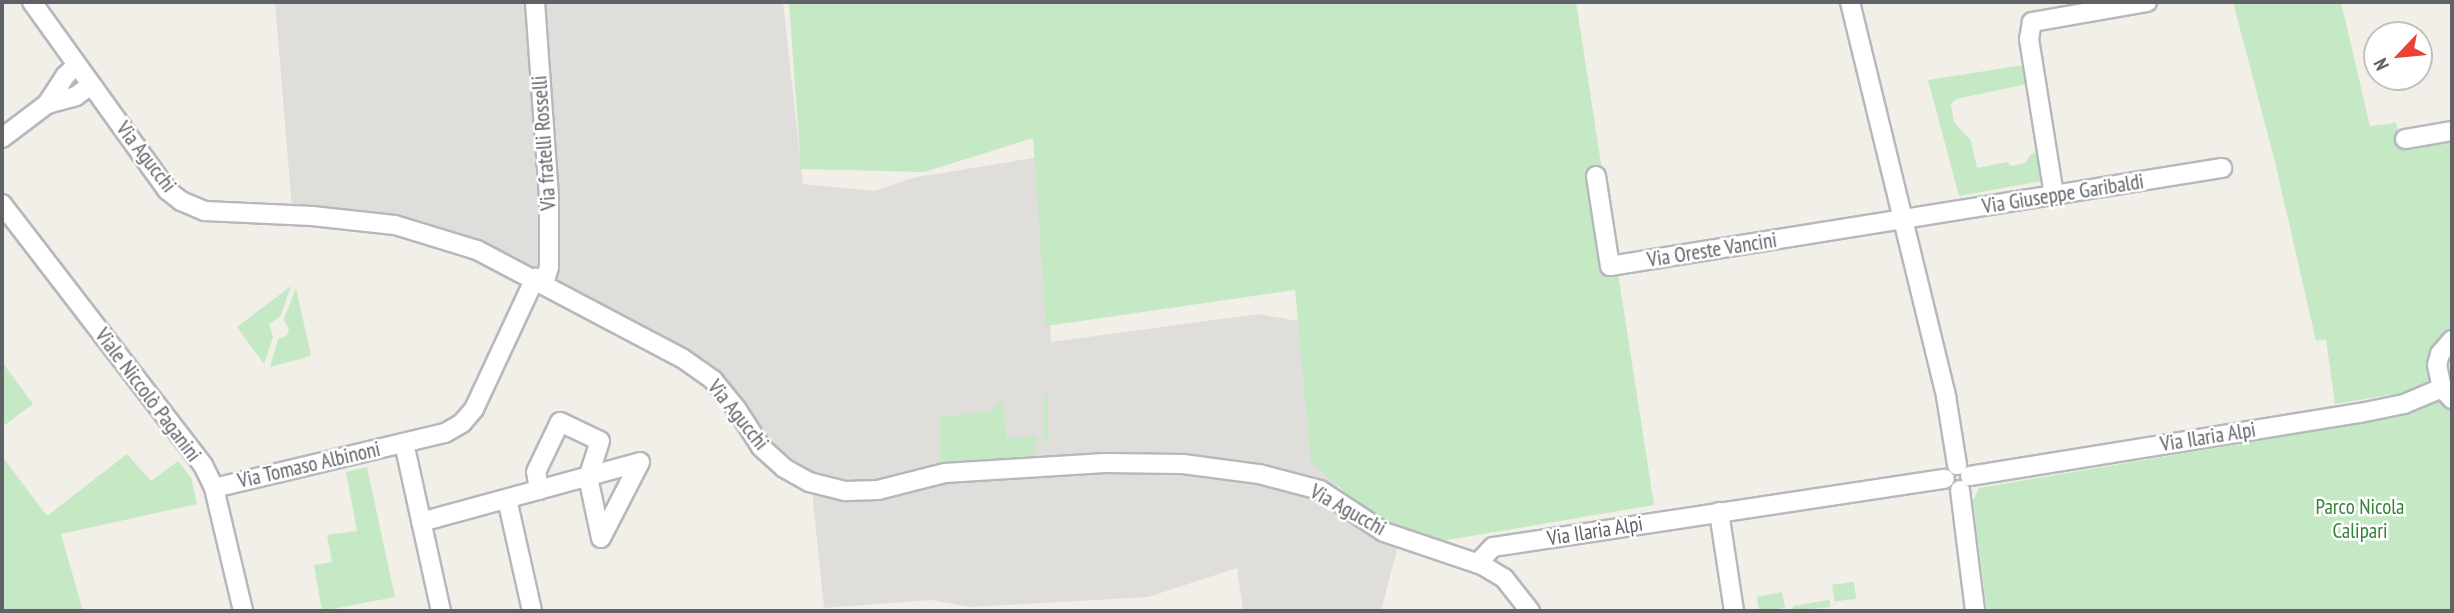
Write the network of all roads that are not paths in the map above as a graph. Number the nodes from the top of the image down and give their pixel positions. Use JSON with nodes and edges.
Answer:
{"nodes":[{"id":1,"x":32,"y":2,"type":"edge"},
{"id":2,"x":535,"y":2,"type":"edge"},
{"id":3,"x":2147,"y":2,"type":"edge"},
{"id":4,"x":1853,"y":7,"type":"edge"},
{"id":5,"x":77,"y":65,"type":"junction"},
{"id":6,"x":91,"y":85,"type":"junction"},
{"id":7,"x":47,"y":104,"type":"junction"},
{"id":8,"x":2452,"y":131,"type":"edge"},
{"id":9,"x":2,"y":138,"type":"edge"},
{"id":10,"x":2405,"y":139,"type":"dead end"},
{"id":11,"x":2222,"y":168,"type":"dead end"},
{"id":12,"x":1596,"y":176,"type":"dead end"},
{"id":13,"x":2054,"y":195,"type":"junction"},
{"id":14,"x":2,"y":204,"type":"edge"},
{"id":15,"x":1904,"y":220,"type":"junction"},
{"id":16,"x":539,"y":281,"type":"junction"},
{"id":17,"x":2452,"y":340,"type":"edge"},
{"id":18,"x":2447,"y":394,"type":"edge"},
{"id":19,"x":404,"y":443,"type":"junction"},
{"id":20,"x":1963,"y":477,"type":"junction"},
{"id":21,"x":214,"y":488,"type":"junction"},
{"id":22,"x":539,"y":490,"type":"junction"},
{"id":23,"x":507,"y":499,"type":"junction"},
{"id":24,"x":1719,"y":512,"type":"junction"},
{"id":25,"x":421,"y":522,"type":"junction"},
{"id":26,"x":1478,"y":563,"type":"junction"},
{"id":27,"x":243,"y":611,"type":"edge"},
{"id":28,"x":441,"y":611,"type":"edge"},
{"id":29,"x":532,"y":611,"type":"edge"},
{"id":30,"x":1530,"y":611,"type":"edge"},
{"id":31,"x":1734,"y":611,"type":"edge"},
{"id":32,"x":1975,"y":611,"type":"edge"}],
"edges":[{"from":1,"to":5,"type":"street","name":"Via Agucchi"},
{"from":2,"to":16,"type":"street","name":"Via fratelli Rosselli"},
{"from":3,"to":13,"type":"street"},
{"from":4,"to":15,"type":"street"},
{"from":5,"to":6,"type":"street","name":"Via Agucchi"},
{"from":5,"to":7,"type":"street"},
{"from":6,"to":7,"type":"street"},
{"from":6,"to":16,"type":"street","name":"Via Agucchi"},
{"from":7,"to":9,"type":"street"},
{"from":8,"to":10,"type":"street"},
{"from":11,"to":13,"type":"street","name":"Via Giuseppe Garibaldi"},
{"from":12,"to":15,"type":"street","name":"Via Oreste Vancini"},
{"from":13,"to":15,"type":"street","name":"Via Giuseppe Garibaldi"},
{"from":14,"to":21,"type":"street","name":"Viale Niccolò Paganini"},
{"from":15,"to":20,"type":"street"},
{"from":16,"to":19,"type":"street","name":"Via Tomaso Albinoni"},
{"from":16,"to":26,"type":"street","name":"Via Agucchi"},
{"from":17,"to":18,"type":"street","name":"Via Ilaria Alpi"},
{"from":18,"to":20,"type":"street","name":"Via Ilaria Alpi"},
{"from":19,"to":21,"type":"street","name":"Via Tomaso Albinoni"},
{"from":19,"to":25,"type":"street","name":"Via Tomaso Albinoni"},
{"from":20,"to":24,"type":"street","name":"Via Ilaria Alpi"},
{"from":20,"to":32,"type":"street"},
{"from":21,"to":27,"type":"street","name":"Viale Niccolò Paganini"},
{"from":22,"to":22,"type":"street"},
{"from":22,"to":23,"type":"street"},
{"from":23,"to":25,"type":"street"},
{"from":23,"to":29,"type":"street"},
{"from":24,"to":26,"type":"street","name":"Via Ilaria Alpi"},
{"from":24,"to":31,"type":"street"},
{"from":25,"to":28,"type":"street","name":"Via Tomaso Albinoni"},
{"from":26,"to":30,"type":"street","name":"Via Agucchi"}]}
